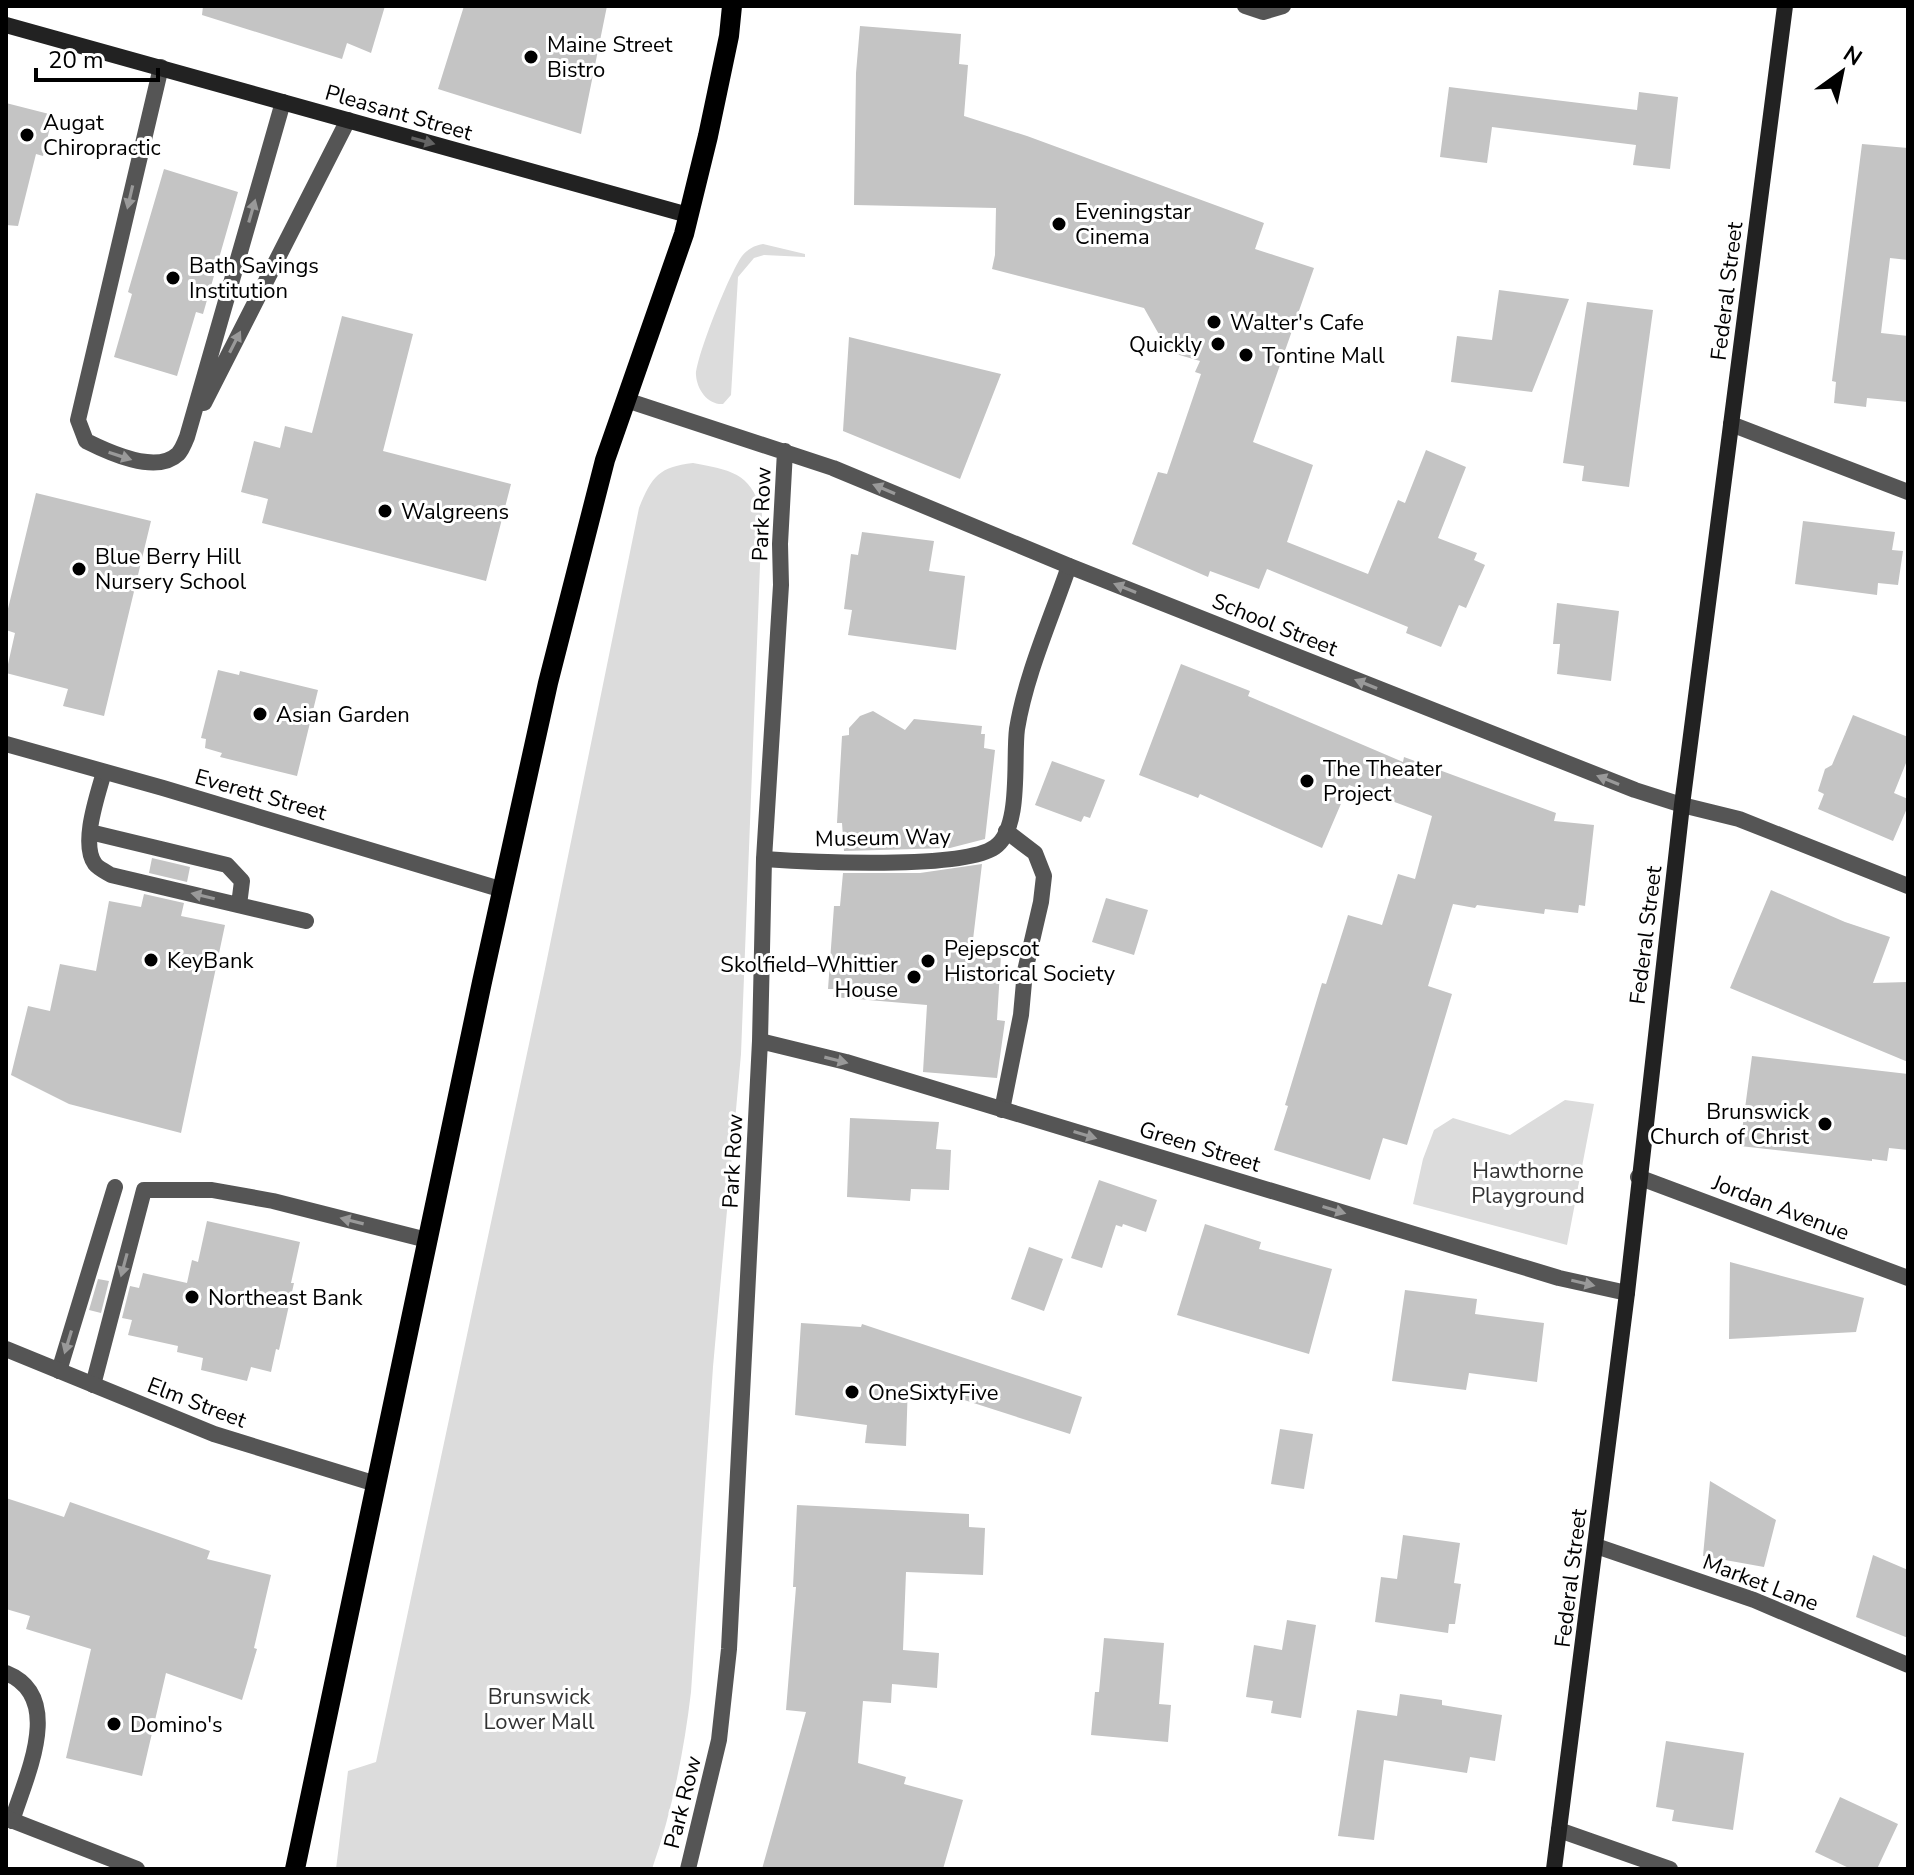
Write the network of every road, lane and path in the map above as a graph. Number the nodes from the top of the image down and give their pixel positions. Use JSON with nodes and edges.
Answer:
{"nodes":[{"id":1,"x":732,"y":6,"type":"edge"},
{"id":2,"x":1245,"y":6,"type":"edge"},
{"id":3,"x":1283,"y":6,"type":"edge"},
{"id":4,"x":1785,"y":6,"type":"edge"},
{"id":5,"x":6,"y":25,"type":"edge"},
{"id":6,"x":161,"y":67,"type":"junction"},
{"id":7,"x":283,"y":102,"type":"junction"},
{"id":8,"x":348,"y":120,"type":"junction"},
{"id":9,"x":688,"y":215,"type":"junction"},
{"id":10,"x":626,"y":400,"type":"junction"},
{"id":11,"x":1731,"y":424,"type":"junction"},
{"id":12,"x":187,"y":437,"type":"junction"},
{"id":13,"x":785,"y":451,"type":"junction"},
{"id":14,"x":1908,"y":492,"type":"edge"},
{"id":15,"x":1069,"y":566,"type":"junction"},
{"id":16,"x":6,"y":744,"type":"edge"},
{"id":17,"x":104,"y":772,"type":"junction"},
{"id":18,"x":1682,"y":805,"type":"junction"},
{"id":19,"x":1006,"y":831,"type":"junction"},
{"id":20,"x":90,"y":832,"type":"junction"},
{"id":21,"x":764,"y":859,"type":"junction"},
{"id":22,"x":1908,"y":886,"type":"edge"},
{"id":23,"x":503,"y":890,"type":"junction"},
{"id":24,"x":239,"y":905,"type":"junction"},
{"id":25,"x":306,"y":921,"type":"dead end"},
{"id":26,"x":760,"y":1041,"type":"junction"},
{"id":27,"x":1002,"y":1110,"type":"junction"},
{"id":28,"x":1638,"y":1177,"type":"junction"},
{"id":29,"x":115,"y":1187,"type":"dead end"},
{"id":30,"x":427,"y":1240,"type":"junction"},
{"id":31,"x":1908,"y":1278,"type":"edge"},
{"id":32,"x":1627,"y":1293,"type":"junction"},
{"id":33,"x":6,"y":1349,"type":"edge"},
{"id":34,"x":59,"y":1371,"type":"junction"},
{"id":35,"x":93,"y":1385,"type":"junction"},
{"id":36,"x":376,"y":1484,"type":"junction"},
{"id":37,"x":1596,"y":1546,"type":"junction"},
{"id":38,"x":1908,"y":1665,"type":"edge"},
{"id":39,"x":6,"y":1673,"type":"edge"},
{"id":40,"x":9,"y":1820,"type":"edge"},
{"id":41,"x":1559,"y":1830,"type":"junction"},
{"id":42,"x":137,"y":1869,"type":"edge"},
{"id":43,"x":295,"y":1869,"type":"edge"},
{"id":44,"x":688,"y":1869,"type":"edge"},
{"id":45,"x":1554,"y":1869,"type":"edge"},
{"id":46,"x":1670,"y":1869,"type":"edge"}],
"edges":[{"from":1,"to":9,"type":"main road"},
{"from":2,"to":3,"type":"street"},
{"from":4,"to":11,"type":"street","name":"Federal Street"},
{"from":5,"to":6,"type":"street","name":"Pleasant Street"},
{"from":6,"to":7,"type":"street","name":"Pleasant Street"},
{"from":6,"to":12,"type":"street","one_way":true},
{"from":7,"to":8,"type":"street","name":"Pleasant Street"},
{"from":12,"to":7,"type":"street","one_way":true},
{"from":8,"to":9,"type":"street","name":"Pleasant Street","one_way":true},
{"from":12,"to":8,"type":"street","one_way":true},
{"from":9,"to":10,"type":"main road"},
{"from":10,"to":13,"type":"street","name":"School Street"},
{"from":10,"to":23,"type":"main road"},
{"from":11,"to":14,"type":"street"},
{"from":11,"to":18,"type":"street","name":"Federal Street"},
{"from":15,"to":13,"type":"street","name":"School Street","one_way":true},
{"from":13,"to":21,"type":"street","name":"Park Row"},
{"from":18,"to":15,"type":"street","name":"School Street","one_way":true},
{"from":15,"to":19,"type":"street"},
{"from":16,"to":17,"type":"street","name":"Everett Street"},
{"from":17,"to":20,"type":"street"},
{"from":17,"to":23,"type":"street","name":"Everett Street"},
{"from":18,"to":22,"type":"street","name":"School Street"},
{"from":18,"to":28,"type":"street","name":"Federal Street"},
{"from":19,"to":21,"type":"street","name":"Museum Way"},
{"from":19,"to":27,"type":"street"},
{"from":24,"to":20,"type":"street","one_way":true},
{"from":20,"to":24,"type":"street"},
{"from":21,"to":26,"type":"street","name":"Park Row"},
{"from":23,"to":30,"type":"main road"},
{"from":24,"to":25,"type":"street"},
{"from":26,"to":27,"type":"street","name":"Green Street","one_way":true},
{"from":26,"to":44,"type":"street","name":"Park Row"},
{"from":27,"to":32,"type":"street","name":"Green Street","one_way":true},
{"from":28,"to":31,"type":"street","name":"Jordan Avenue"},
{"from":28,"to":32,"type":"street","name":"Federal Street"},
{"from":29,"to":34,"type":"street","one_way":true},
{"from":30,"to":35,"type":"street","one_way":true},
{"from":30,"to":36,"type":"main road"},
{"from":32,"to":37,"type":"street","name":"Federal Street"},
{"from":33,"to":34,"type":"street","name":"Elm Street"},
{"from":34,"to":35,"type":"street","name":"Elm Street"},
{"from":35,"to":36,"type":"street","name":"Elm Street"},
{"from":36,"to":43,"type":"main road"},
{"from":37,"to":38,"type":"street","name":"Market Lane"},
{"from":37,"to":41,"type":"street","name":"Federal Street"},
{"from":39,"to":40,"type":"street"},
{"from":40,"to":42,"type":"street"},
{"from":41,"to":45,"type":"street","name":"Federal Street"},
{"from":41,"to":46,"type":"street"}]}
